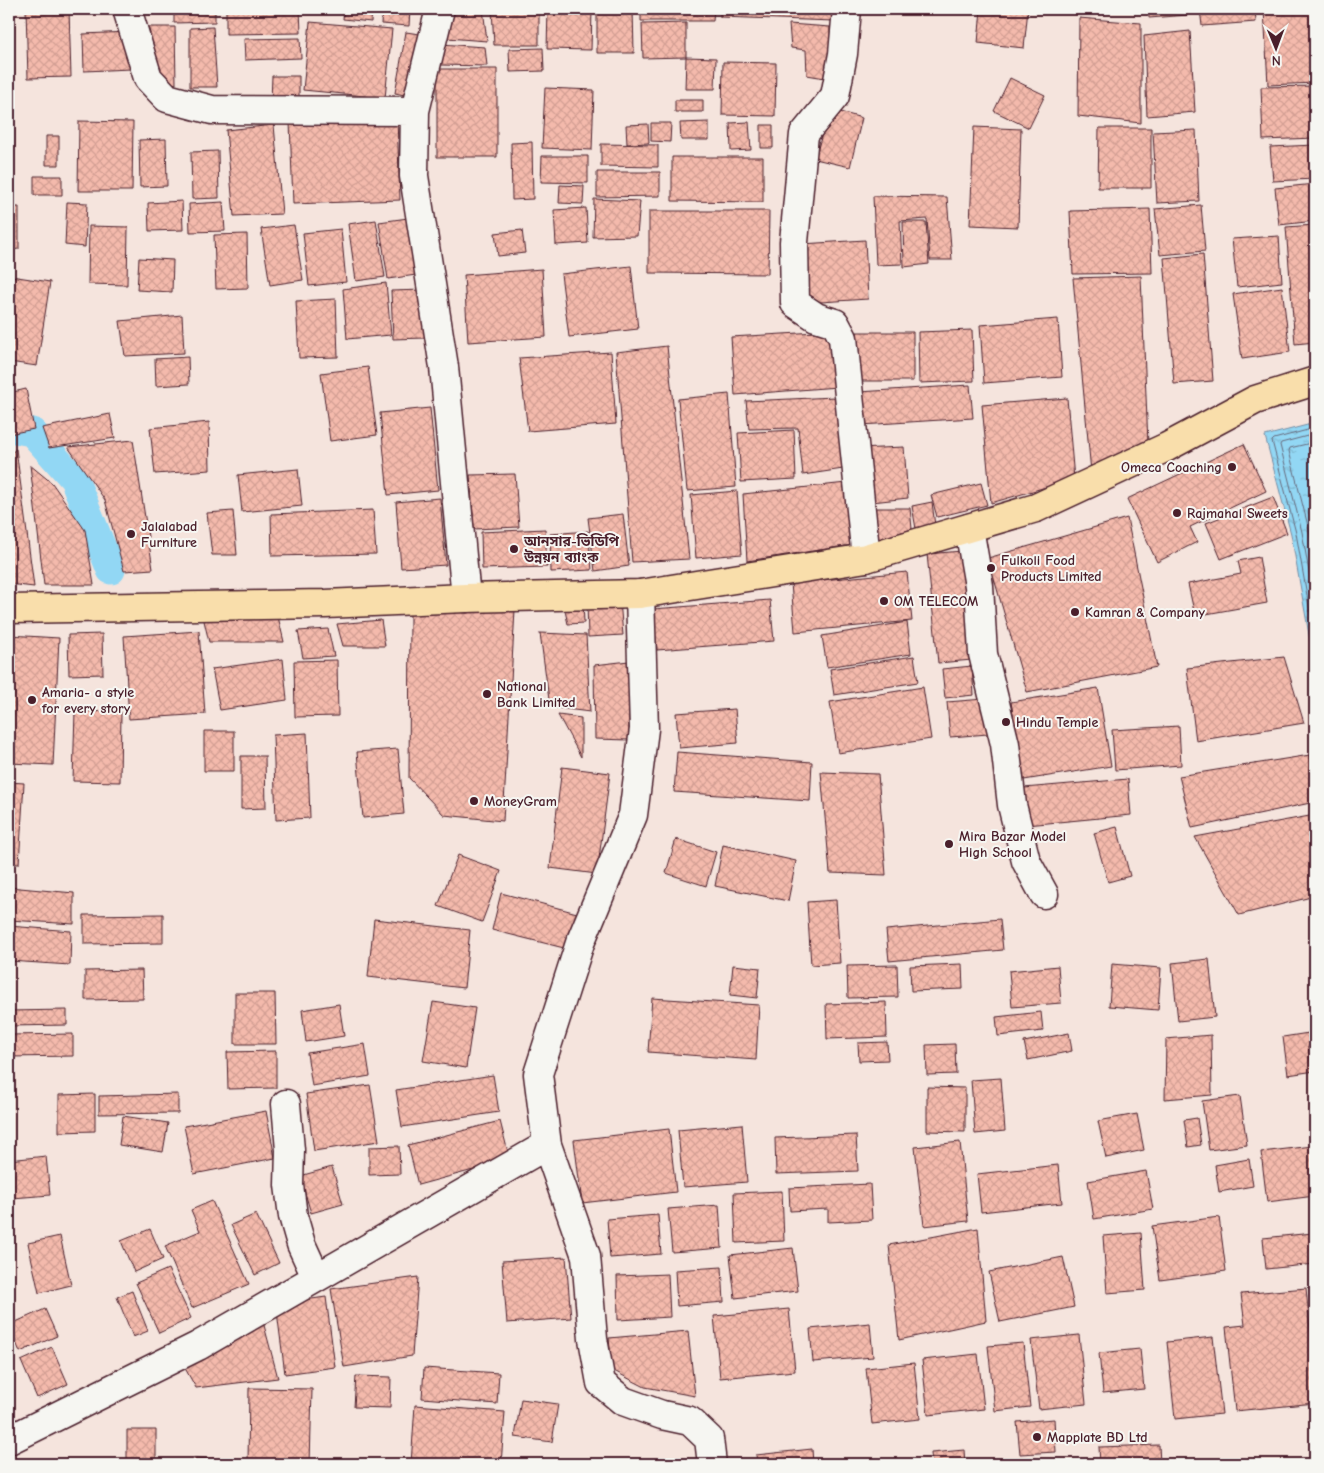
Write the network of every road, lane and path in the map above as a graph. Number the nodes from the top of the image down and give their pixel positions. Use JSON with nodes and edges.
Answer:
{"nodes":[{"id":1,"x":127,"y":9,"type":"edge"},
{"id":2,"x":440,"y":9,"type":"edge"},
{"id":3,"x":847,"y":9,"type":"edge"},
{"id":4,"x":416,"y":112,"type":"junction"},
{"id":5,"x":1315,"y":381,"type":"edge"},
{"id":6,"x":969,"y":528,"type":"junction"},
{"id":7,"x":866,"y":558,"type":"junction"},
{"id":8,"x":640,"y":594,"type":"junction"},
{"id":9,"x":466,"y":598,"type":"junction"},
{"id":10,"x":9,"y":609,"type":"edge"},
{"id":11,"x":1044,"y":894,"type":"dead end"},
{"id":12,"x":286,"y":1104,"type":"dead end"},
{"id":13,"x":547,"y":1145,"type":"junction"},
{"id":14,"x":316,"y":1277,"type":"junction"},
{"id":15,"x":9,"y":1440,"type":"edge"},
{"id":16,"x":712,"y":1464,"type":"edge"}],
"edges":[{"from":1,"to":4,"type":"street"},
{"from":2,"to":4,"type":"street"},
{"from":3,"to":7,"type":"street"},
{"from":4,"to":9,"type":"street"},
{"from":5,"to":6,"type":"highway"},
{"from":6,"to":7,"type":"highway"},
{"from":6,"to":11,"type":"street"},
{"from":7,"to":8,"type":"highway"},
{"from":8,"to":9,"type":"highway"},
{"from":8,"to":13,"type":"street"},
{"from":9,"to":10,"type":"highway"},
{"from":12,"to":14,"type":"street"},
{"from":13,"to":14,"type":"street"},
{"from":13,"to":16,"type":"street"},
{"from":14,"to":15,"type":"street"}]}
